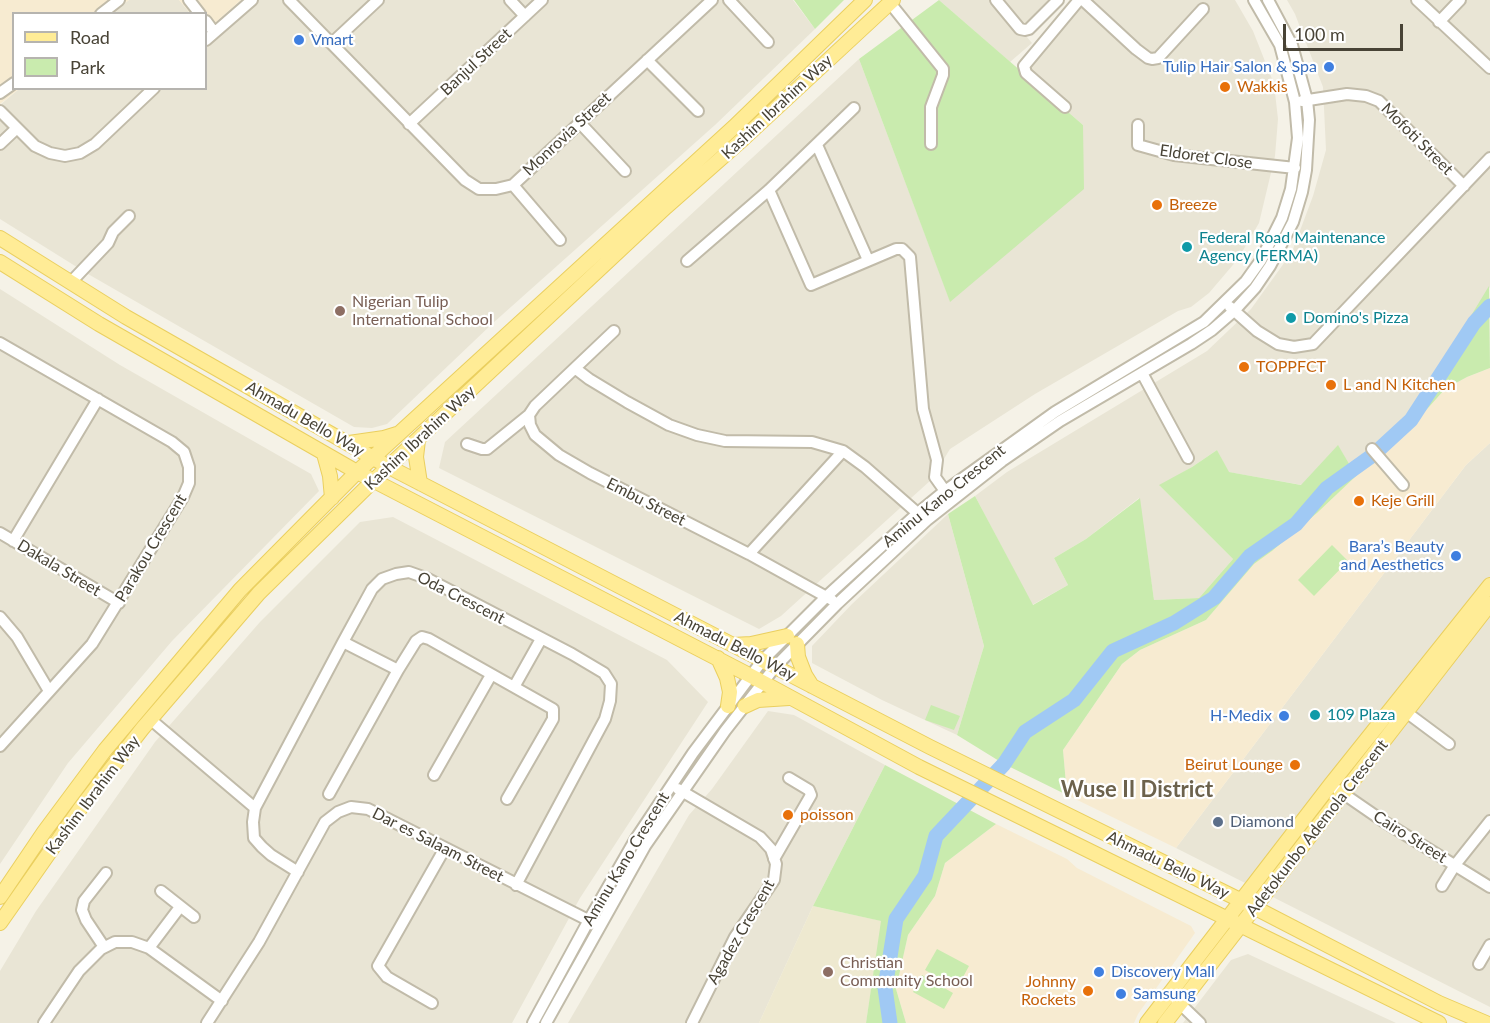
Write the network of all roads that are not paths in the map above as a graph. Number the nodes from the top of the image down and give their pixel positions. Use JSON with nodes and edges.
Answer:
{"nodes":[{"id":1,"x":119,"y":0,"type":"edge"},
{"id":2,"x":189,"y":0,"type":"edge"},
{"id":3,"x":252,"y":0,"type":"edge"},
{"id":4,"x":289,"y":0,"type":"edge"},
{"id":5,"x":378,"y":0,"type":"edge"},
{"id":6,"x":510,"y":0,"type":"edge"},
{"id":7,"x":542,"y":0,"type":"edge"},
{"id":8,"x":712,"y":0,"type":"edge"},
{"id":9,"x":729,"y":0,"type":"edge"},
{"id":10,"x":865,"y":0,"type":"edge"},
{"id":11,"x":996,"y":0,"type":"edge"},
{"id":12,"x":1059,"y":0,"type":"edge"},
{"id":13,"x":1079,"y":0,"type":"edge"},
{"id":14,"x":1083,"y":0,"type":"edge"},
{"id":15,"x":1254,"y":0,"type":"edge"},
{"id":16,"x":1268,"y":0,"type":"edge"},
{"id":17,"x":1417,"y":0,"type":"edge"},
{"id":18,"x":1460,"y":0,"type":"edge"},
{"id":19,"x":891,"y":2,"type":"edge"},
{"id":20,"x":1203,"y":9,"type":"dead end"},
{"id":21,"x":1070,"y":11,"type":"junction"},
{"id":22,"x":104,"y":12,"type":"edge"},
{"id":23,"x":198,"y":12,"type":"edge"},
{"id":24,"x":525,"y":16,"type":"junction"},
{"id":25,"x":1439,"y":21,"type":"junction"},
{"id":26,"x":207,"y":22,"type":"edge"},
{"id":27,"x":214,"y":32,"type":"junction"},
{"id":28,"x":207,"y":39,"type":"edge"},
{"id":29,"x":768,"y":42,"type":"dead end"},
{"id":30,"x":332,"y":43,"type":"junction"},
{"id":31,"x":647,"y":60,"type":"junction"},
{"id":32,"x":1490,"y":68,"type":"edge"},
{"id":33,"x":152,"y":90,"type":"edge"},
{"id":34,"x":1307,"y":100,"type":"junction"},
{"id":35,"x":1295,"y":102,"type":"junction"},
{"id":36,"x":1065,"y":107,"type":"dead end"},
{"id":37,"x":854,"y":108,"type":"dead end"},
{"id":38,"x":0,"y":111,"type":"edge"},
{"id":39,"x":698,"y":111,"type":"dead end"},
{"id":40,"x":580,"y":123,"type":"junction"},
{"id":41,"x":410,"y":124,"type":"junction"},
{"id":42,"x":1138,"y":125,"type":"dead end"},
{"id":43,"x":18,"y":128,"type":"junction"},
{"id":44,"x":0,"y":144,"type":"edge"},
{"id":45,"x":931,"y":144,"type":"dead end"},
{"id":46,"x":817,"y":145,"type":"junction"},
{"id":47,"x":1490,"y":158,"type":"edge"},
{"id":48,"x":1295,"y":168,"type":"junction"},
{"id":49,"x":625,"y":171,"type":"dead end"},
{"id":50,"x":513,"y":185,"type":"junction"},
{"id":51,"x":1464,"y":186,"type":"junction"},
{"id":52,"x":770,"y":190,"type":"junction"},
{"id":53,"x":129,"y":216,"type":"dead end"},
{"id":54,"x":0,"y":238,"type":"edge"},
{"id":55,"x":560,"y":240,"type":"dead end"},
{"id":56,"x":868,"y":260,"type":"junction"},
{"id":57,"x":687,"y":261,"type":"dead end"},
{"id":58,"x":0,"y":262,"type":"edge"},
{"id":59,"x":71,"y":282,"type":"junction"},
{"id":60,"x":1225,"y":303,"type":"junction"},
{"id":61,"x":1234,"y":310,"type":"junction"},
{"id":62,"x":614,"y":332,"type":"dead end"},
{"id":63,"x":0,"y":343,"type":"edge"},
{"id":64,"x":576,"y":369,"type":"junction"},
{"id":65,"x":1142,"y":373,"type":"junction"},
{"id":66,"x":98,"y":399,"type":"junction"},
{"id":67,"x":529,"y":415,"type":"junction"},
{"id":68,"x":402,"y":432,"type":"junction"},
{"id":69,"x":417,"y":440,"type":"junction"},
{"id":70,"x":349,"y":443,"type":"junction"},
{"id":71,"x":467,"y":444,"type":"dead end"},
{"id":72,"x":1372,"y":449,"type":"dead end"},
{"id":73,"x":843,"y":451,"type":"junction"},
{"id":74,"x":324,"y":454,"type":"junction"},
{"id":75,"x":374,"y":458,"type":"junction"},
{"id":76,"x":1188,"y":458,"type":"dead end"},
{"id":77,"x":389,"y":466,"type":"junction"},
{"id":78,"x":357,"y":472,"type":"junction"},
{"id":79,"x":373,"y":481,"type":"junction"},
{"id":80,"x":420,"y":483,"type":"junction"},
{"id":81,"x":1403,"y":484,"type":"dead end"},
{"id":82,"x":945,"y":491,"type":"junction"},
{"id":83,"x":398,"y":494,"type":"junction"},
{"id":84,"x":356,"y":497,"type":"junction"},
{"id":85,"x":332,"y":498,"type":"junction"},
{"id":86,"x":918,"y":513,"type":"junction"},
{"id":87,"x":927,"y":520,"type":"junction"},
{"id":88,"x":0,"y":534,"type":"edge"},
{"id":89,"x":13,"y":541,"type":"junction"},
{"id":90,"x":749,"y":554,"type":"junction"},
{"id":91,"x":1490,"y":585,"type":"edge"},
{"id":92,"x":827,"y":596,"type":"junction"},
{"id":93,"x":118,"y":603,"type":"junction"},
{"id":94,"x":837,"y":604,"type":"junction"},
{"id":95,"x":1490,"y":604,"type":"edge"},
{"id":96,"x":0,"y":617,"type":"edge"},
{"id":97,"x":541,"y":639,"type":"junction"},
{"id":98,"x":792,"y":640,"type":"junction"},
{"id":99,"x":342,"y":642,"type":"junction"},
{"id":100,"x":732,"y":645,"type":"junction"},
{"id":101,"x":718,"y":658,"type":"junction"},
{"id":102,"x":769,"y":664,"type":"junction"},
{"id":103,"x":398,"y":670,"type":"junction"},
{"id":104,"x":491,"y":675,"type":"junction"},
{"id":105,"x":757,"y":679,"type":"junction"},
{"id":106,"x":812,"y":686,"type":"junction"},
{"id":107,"x":514,"y":687,"type":"junction"},
{"id":108,"x":50,"y":691,"type":"junction"},
{"id":109,"x":791,"y":698,"type":"junction"},
{"id":110,"x":728,"y":706,"type":"junction"},
{"id":111,"x":744,"y":706,"type":"junction"},
{"id":112,"x":1406,"y":712,"type":"junction"},
{"id":113,"x":150,"y":719,"type":"junction"},
{"id":114,"x":1449,"y":744,"type":"dead end"},
{"id":115,"x":0,"y":746,"type":"edge"},
{"id":116,"x":434,"y":775,"type":"dead end"},
{"id":117,"x":789,"y":778,"type":"dead end"},
{"id":118,"x":1331,"y":784,"type":"junction"},
{"id":119,"x":671,"y":785,"type":"junction"},
{"id":120,"x":683,"y":791,"type":"junction"},
{"id":121,"x":329,"y":794,"type":"dead end"},
{"id":122,"x":1344,"y":794,"type":"junction"},
{"id":123,"x":507,"y":798,"type":"dead end"},
{"id":124,"x":255,"y":808,"type":"junction"},
{"id":125,"x":1490,"y":821,"type":"edge"},
{"id":126,"x":445,"y":848,"type":"junction"},
{"id":127,"x":774,"y":859,"type":"junction"},
{"id":128,"x":1455,"y":865,"type":"junction"},
{"id":129,"x":298,"y":872,"type":"junction"},
{"id":130,"x":106,"y":873,"type":"dead end"},
{"id":131,"x":516,"y":885,"type":"junction"},
{"id":132,"x":1442,"y":886,"type":"dead end"},
{"id":133,"x":1490,"y":887,"type":"edge"},
{"id":134,"x":161,"y":891,"type":"dead end"},
{"id":135,"x":0,"y":897,"type":"edge"},
{"id":136,"x":1240,"y":900,"type":"junction"},
{"id":137,"x":180,"y":907,"type":"junction"},
{"id":138,"x":1255,"y":908,"type":"junction"},
{"id":139,"x":194,"y":917,"type":"dead end"},
{"id":140,"x":1226,"y":918,"type":"junction"},
{"id":141,"x":589,"y":920,"type":"junction"},
{"id":142,"x":0,"y":923,"type":"edge"},
{"id":143,"x":599,"y":925,"type":"junction"},
{"id":144,"x":1241,"y":926,"type":"junction"},
{"id":145,"x":1490,"y":945,"type":"edge"},
{"id":146,"x":105,"y":947,"type":"junction"},
{"id":147,"x":149,"y":948,"type":"junction"},
{"id":148,"x":1479,"y":964,"type":"dead end"},
{"id":149,"x":1169,"y":993,"type":"junction"},
{"id":150,"x":222,"y":1001,"type":"junction"},
{"id":151,"x":432,"y":1003,"type":"dead end"},
{"id":152,"x":1180,"y":1004,"type":"junction"},
{"id":153,"x":44,"y":1023,"type":"edge"},
{"id":154,"x":207,"y":1023,"type":"edge"},
{"id":155,"x":533,"y":1023,"type":"edge"},
{"id":156,"x":546,"y":1023,"type":"edge"},
{"id":157,"x":692,"y":1023,"type":"edge"},
{"id":158,"x":1147,"y":1023,"type":"edge"},
{"id":159,"x":1165,"y":1023,"type":"edge"},
{"id":160,"x":1200,"y":1023,"type":"edge"},
{"id":161,"x":1438,"y":1023,"type":"edge"},
{"id":162,"x":1486,"y":1023,"type":"edge"}],
"edges":[{"from":1,"to":22,"type":"street"},
{"from":2,"to":23,"type":"street"},
{"from":3,"to":27,"type":"street"},
{"from":4,"to":30,"type":"street","name":"Monrovia Street"},
{"from":5,"to":30,"type":"street"},
{"from":6,"to":24,"type":"street"},
{"from":7,"to":24,"type":"street","name":"Banjul Street"},
{"from":8,"to":31,"type":"street","name":"Monrovia Street"},
{"from":9,"to":29,"type":"street"},
{"from":10,"to":68,"type":"main road","name":"Kashim Ibrahim Way"},
{"from":11,"to":12,"type":"street"},
{"from":12,"to":21,"type":"street"},
{"from":13,"to":21,"type":"street"},
{"from":14,"to":20,"type":"street"},
{"from":15,"to":35,"type":"street","name":"Aminu Kano Crescent"},
{"from":16,"to":34,"type":"street","name":"Aminu Kano Crescent"},
{"from":17,"to":25,"type":"street"},
{"from":18,"to":25,"type":"street"},
{"from":19,"to":45,"type":"street"},
{"from":19,"to":69,"type":"main road","name":"Kashim Ibrahim Way"},
{"from":21,"to":36,"type":"street"},
{"from":24,"to":41,"type":"street","name":"Banjul Street"},
{"from":25,"to":32,"type":"street"},
{"from":26,"to":27,"type":"street"},
{"from":27,"to":28,"type":"street"},
{"from":30,"to":41,"type":"street","name":"Monrovia Street"},
{"from":31,"to":39,"type":"street"},
{"from":31,"to":40,"type":"street","name":"Monrovia Street"},
{"from":33,"to":43,"type":"street"},
{"from":34,"to":35,"type":"street","name":"Mofoti Street"},
{"from":34,"to":51,"type":"street","name":"Mofoti Street"},
{"from":34,"to":61,"type":"street","name":"Aminu Kano Crescent"},
{"from":35,"to":48,"type":"street","name":"Aminu Kano Crescent"},
{"from":37,"to":46,"type":"street"},
{"from":38,"to":43,"type":"street"},
{"from":40,"to":49,"type":"street"},
{"from":40,"to":50,"type":"street","name":"Monrovia Street"},
{"from":41,"to":50,"type":"street","name":"Monrovia Street"},
{"from":42,"to":48,"type":"street","name":"Eldoret Close"},
{"from":43,"to":44,"type":"street"},
{"from":46,"to":52,"type":"street"},
{"from":46,"to":56,"type":"street"},
{"from":47,"to":51,"type":"street"},
{"from":48,"to":60,"type":"street","name":"Aminu Kano Crescent"},
{"from":50,"to":55,"type":"street"},
{"from":51,"to":61,"type":"street"},
{"from":52,"to":56,"type":"street"},
{"from":52,"to":57,"type":"street"},
{"from":53,"to":59,"type":"street"},
{"from":54,"to":59,"type":"main road","name":"Ahmadu Bello Way"},
{"from":56,"to":82,"type":"street"},
{"from":58,"to":74,"type":"main road","name":"Ahmadu Bello Way"},
{"from":59,"to":70,"type":"main road","name":"Ahmadu Bello Way"},
{"from":60,"to":61,"type":"street"},
{"from":60,"to":82,"type":"street","name":"Aminu Kano Crescent"},
{"from":61,"to":65,"type":"street","name":"Aminu Kano Crescent"},
{"from":62,"to":64,"type":"street"},
{"from":63,"to":66,"type":"street","name":"Parakou Crescent"},
{"from":64,"to":67,"type":"street"},
{"from":64,"to":73,"type":"street"},
{"from":65,"to":76,"type":"street"},
{"from":65,"to":87,"type":"street","name":"Aminu Kano Crescent"},
{"from":66,"to":89,"type":"street"},
{"from":66,"to":93,"type":"street","name":"Parakou Crescent"},
{"from":67,"to":71,"type":"street"},
{"from":67,"to":90,"type":"street","name":"Embu Street"},
{"from":68,"to":70,"type":"main road"},
{"from":68,"to":75,"type":"main road","name":"Kashim Ibrahim Way"},
{"from":69,"to":77,"type":"main road","name":"Kashim Ibrahim Way"},
{"from":69,"to":80,"type":"main road"},
{"from":70,"to":75,"type":"main road","name":"Ahmadu Bello Way"},
{"from":72,"to":81,"type":"street"},
{"from":73,"to":86,"type":"street"},
{"from":73,"to":90,"type":"street"},
{"from":74,"to":78,"type":"main road","name":"Ahmadu Bello Way"},
{"from":74,"to":85,"type":"main road"},
{"from":75,"to":77,"type":"main road","name":"Ahmadu Bello Way"},
{"from":75,"to":78,"type":"main road","name":"Kashim Ibrahim Way"},
{"from":77,"to":79,"type":"main road","name":"Kashim Ibrahim Way"},
{"from":77,"to":80,"type":"main road","name":"Ahmadu Bello Way"},
{"from":78,"to":79,"type":"main road","name":"Ahmadu Bello Way"},
{"from":78,"to":85,"type":"main road","name":"Kashim Ibrahim Way"},
{"from":79,"to":83,"type":"main road","name":"Ahmadu Bello Way"},
{"from":79,"to":84,"type":"main road","name":"Kashim Ibrahim Way"},
{"from":80,"to":100,"type":"main road","name":"Ahmadu Bello Way"},
{"from":82,"to":86,"type":"street","name":"Aminu Kano Crescent"},
{"from":83,"to":84,"type":"main road"},
{"from":83,"to":101,"type":"main road","name":"Ahmadu Bello Way"},
{"from":84,"to":113,"type":"main road","name":"Kashim Ibrahim Way"},
{"from":85,"to":135,"type":"main road","name":"Kashim Ibrahim Way"},
{"from":86,"to":87,"type":"street"},
{"from":86,"to":92,"type":"street","name":"Aminu Kano Crescent"},
{"from":87,"to":94,"type":"street","name":"Aminu Kano Crescent"},
{"from":88,"to":89,"type":"street","name":"Dakala Street"},
{"from":89,"to":93,"type":"street","name":"Dakala Street"},
{"from":90,"to":92,"type":"street","name":"Embu Street"},
{"from":91,"to":118,"type":"main road","name":"Adetokunbo Ademola Crescent"},
{"from":92,"to":94,"type":"street","name":"Embu Street"},
{"from":92,"to":98,"type":"street","name":"Aminu Kano Crescent"},
{"from":93,"to":108,"type":"street","name":"Parakou Crescent"},
{"from":94,"to":98,"type":"street","name":"Aminu Kano Crescent"},
{"from":95,"to":112,"type":"main road","name":"Adetokunbo Ademola Crescent"},
{"from":96,"to":108,"type":"street"},
{"from":97,"to":99,"type":"street","name":"Oda Crescent"},
{"from":97,"to":107,"type":"street"},
{"from":97,"to":131,"type":"street","name":"Oda Crescent"},
{"from":98,"to":100,"type":"main road"},
{"from":98,"to":102,"type":"street","name":"Aminu Kano Crescent"},
{"from":98,"to":106,"type":"main road"},
{"from":99,"to":103,"type":"street"},
{"from":99,"to":124,"type":"street","name":"Oda Crescent"},
{"from":100,"to":102,"type":"main road","name":"Ahmadu Bello Way"},
{"from":101,"to":105,"type":"main road","name":"Ahmadu Bello Way"},
{"from":101,"to":110,"type":"main road"},
{"from":102,"to":105,"type":"street","name":"Aminu Kano Crescent"},
{"from":102,"to":106,"type":"main road","name":"Ahmadu Bello Way"},
{"from":103,"to":104,"type":"street"},
{"from":103,"to":121,"type":"street"},
{"from":104,"to":107,"type":"street"},
{"from":104,"to":116,"type":"street"},
{"from":105,"to":109,"type":"main road","name":"Ahmadu Bello Way"},
{"from":105,"to":110,"type":"street","name":"Aminu Kano Crescent"},
{"from":105,"to":111,"type":"street","name":"Aminu Kano Crescent"},
{"from":106,"to":136,"type":"main road","name":"Ahmadu Bello Way"},
{"from":107,"to":123,"type":"street"},
{"from":108,"to":115,"type":"street","name":"Parakou Crescent"},
{"from":109,"to":111,"type":"main road"},
{"from":109,"to":140,"type":"main road","name":"Ahmadu Bello Way"},
{"from":110,"to":119,"type":"street","name":"Aminu Kano Crescent"},
{"from":111,"to":120,"type":"street","name":"Aminu Kano Crescent"},
{"from":112,"to":114,"type":"street"},
{"from":112,"to":122,"type":"main road","name":"Adetokunbo Ademola Crescent"},
{"from":113,"to":124,"type":"street"},
{"from":113,"to":142,"type":"main road","name":"Kashim Ibrahim Way"},
{"from":117,"to":127,"type":"street"},
{"from":118,"to":122,"type":"street","name":"Cairo Street"},
{"from":118,"to":136,"type":"main road","name":"Adetokunbo Ademola Crescent"},
{"from":119,"to":120,"type":"street","name":"Agadez Crescent"},
{"from":119,"to":141,"type":"street","name":"Aminu Kano Crescent"},
{"from":120,"to":127,"type":"street","name":"Agadez Crescent"},
{"from":120,"to":143,"type":"street","name":"Aminu Kano Crescent"},
{"from":122,"to":128,"type":"street","name":"Cairo Street"},
{"from":122,"to":138,"type":"main road","name":"Adetokunbo Ademola Crescent"},
{"from":124,"to":129,"type":"street","name":"Oda Crescent"},
{"from":125,"to":128,"type":"street"},
{"from":126,"to":129,"type":"street","name":"Dar es Salaam Street"},
{"from":126,"to":131,"type":"street","name":"Dar es Salaam Street"},
{"from":126,"to":151,"type":"street"},
{"from":127,"to":157,"type":"street","name":"Agadez Crescent"},
{"from":128,"to":132,"type":"street"},
{"from":128,"to":133,"type":"street","name":"Cairo Street"},
{"from":129,"to":150,"type":"street","name":"Dar es Salaam Street"},
{"from":130,"to":146,"type":"street"},
{"from":131,"to":141,"type":"street","name":"Dar es Salaam Street"},
{"from":134,"to":137,"type":"street"},
{"from":136,"to":138,"type":"main road","name":"Ahmadu Bello Way"},
{"from":136,"to":140,"type":"main road","name":"Adetokunbo Ademola Crescent"},
{"from":137,"to":139,"type":"street"},
{"from":137,"to":147,"type":"street"},
{"from":138,"to":144,"type":"main road","name":"Adetokunbo Ademola Crescent"},
{"from":138,"to":162,"type":"main road","name":"Ahmadu Bello Way"},
{"from":140,"to":144,"type":"main road","name":"Ahmadu Bello Way"},
{"from":140,"to":149,"type":"main road","name":"Adetokunbo Ademola Crescent"},
{"from":141,"to":143,"type":"street","name":"Dar es Salaam Street"},
{"from":141,"to":155,"type":"street","name":"Aminu Kano Crescent"},
{"from":143,"to":156,"type":"street","name":"Aminu Kano Crescent"},
{"from":144,"to":152,"type":"main road","name":"Adetokunbo Ademola Crescent"},
{"from":144,"to":161,"type":"main road","name":"Ahmadu Bello Way"},
{"from":145,"to":148,"type":"street"},
{"from":146,"to":147,"type":"street"},
{"from":146,"to":153,"type":"street"},
{"from":147,"to":150,"type":"street"},
{"from":149,"to":152,"type":"street"},
{"from":149,"to":158,"type":"main road","name":"Adetokunbo Ademola Crescent"},
{"from":150,"to":154,"type":"street","name":"Dar es Salaam Street"},
{"from":152,"to":159,"type":"main road","name":"Adetokunbo Ademola Crescent"},
{"from":152,"to":160,"type":"street"}]}
